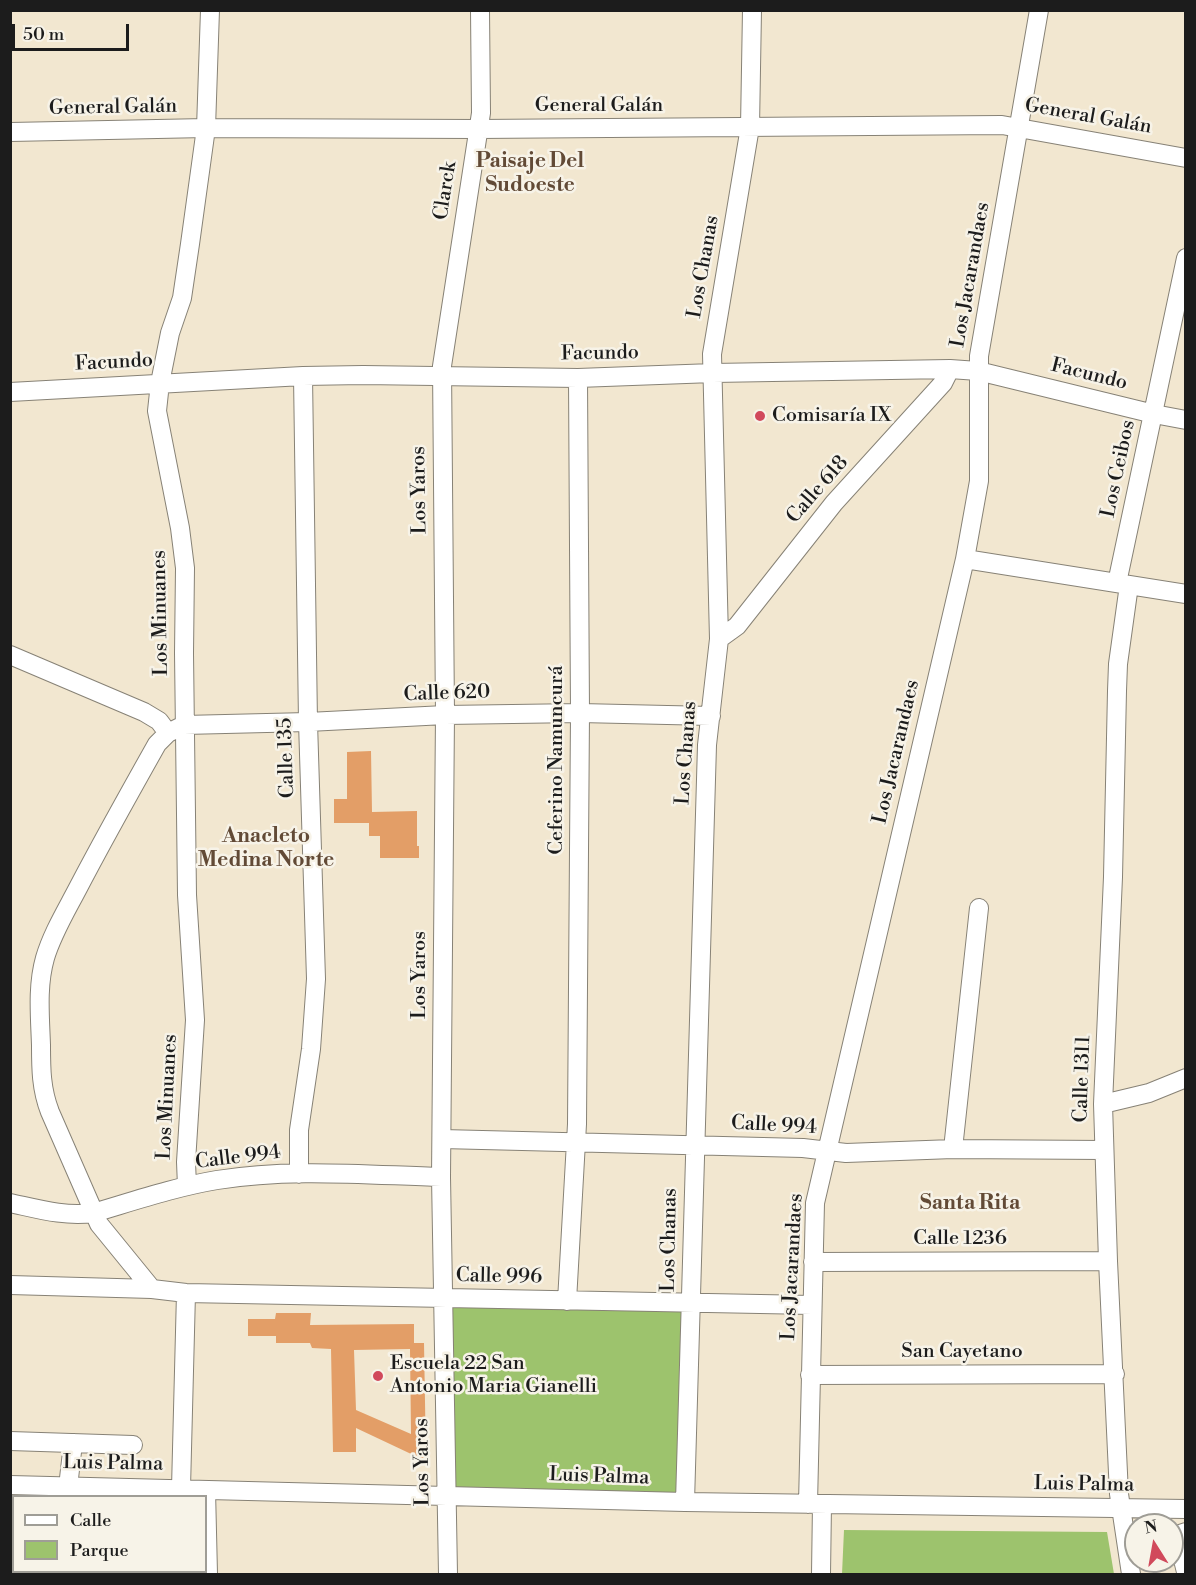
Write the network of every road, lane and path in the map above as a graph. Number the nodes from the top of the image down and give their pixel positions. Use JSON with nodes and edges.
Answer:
{"nodes":[{"id":1,"x":210,"y":10,"type":"edge"},
{"id":2,"x":480,"y":10,"type":"edge"},
{"id":3,"x":752,"y":10,"type":"edge"},
{"id":4,"x":1039,"y":10,"type":"edge"},
{"id":5,"x":206,"y":128,"type":"junction"},
{"id":6,"x":750,"y":128,"type":"junction"},
{"id":7,"x":1019,"y":128,"type":"junction"},
{"id":8,"x":478,"y":129,"type":"junction"},
{"id":9,"x":10,"y":132,"type":"edge"},
{"id":10,"x":1185,"y":158,"type":"edge"},
{"id":11,"x":1185,"y":258,"type":"edge"},
{"id":12,"x":950,"y":369,"type":"junction"},
{"id":13,"x":978,"y":371,"type":"junction"},
{"id":14,"x":713,"y":373,"type":"junction"},
{"id":15,"x":303,"y":376,"type":"junction"},
{"id":16,"x":442,"y":376,"type":"junction"},
{"id":17,"x":578,"y":378,"type":"junction"},
{"id":18,"x":160,"y":383,"type":"junction"},
{"id":19,"x":10,"y":392,"type":"edge"},
{"id":20,"x":1154,"y":414,"type":"junction"},
{"id":21,"x":1185,"y":420,"type":"edge"},
{"id":22,"x":965,"y":559,"type":"junction"},
{"id":23,"x":1123,"y":584,"type":"junction"},
{"id":24,"x":1185,"y":594,"type":"edge"},
{"id":25,"x":719,"y":639,"type":"junction"},
{"id":26,"x":10,"y":655,"type":"edge"},
{"id":27,"x":580,"y":713,"type":"junction"},
{"id":28,"x":445,"y":715,"type":"junction"},
{"id":29,"x":711,"y":716,"type":"junction"},
{"id":30,"x":308,"y":722,"type":"junction"},
{"id":31,"x":176,"y":729,"type":"junction"},
{"id":32,"x":979,"y":908,"type":"dead end"},
{"id":33,"x":1185,"y":1078,"type":"edge"},
{"id":34,"x":1103,"y":1104,"type":"junction"},
{"id":35,"x":442,"y":1139,"type":"junction"},
{"id":36,"x":576,"y":1141,"type":"junction"},
{"id":37,"x":695,"y":1145,"type":"junction"},
{"id":38,"x":953,"y":1149,"type":"junction"},
{"id":39,"x":1104,"y":1150,"type":"junction"},
{"id":40,"x":828,"y":1152,"type":"junction"},
{"id":41,"x":299,"y":1174,"type":"junction"},
{"id":42,"x":441,"y":1177,"type":"junction"},
{"id":43,"x":187,"y":1186,"type":"junction"},
{"id":44,"x":10,"y":1203,"type":"edge"},
{"id":45,"x":93,"y":1213,"type":"junction"},
{"id":46,"x":813,"y":1262,"type":"junction"},
{"id":47,"x":1108,"y":1262,"type":"junction"},
{"id":48,"x":10,"y":1285,"type":"edge"},
{"id":49,"x":152,"y":1289,"type":"junction"},
{"id":50,"x":186,"y":1293,"type":"junction"},
{"id":51,"x":442,"y":1299,"type":"junction"},
{"id":52,"x":567,"y":1301,"type":"junction"},
{"id":53,"x":690,"y":1304,"type":"junction"},
{"id":54,"x":812,"y":1305,"type":"junction"},
{"id":55,"x":1114,"y":1374,"type":"junction"},
{"id":56,"x":810,"y":1375,"type":"junction"},
{"id":57,"x":10,"y":1441,"type":"edge"},
{"id":58,"x":73,"y":1443,"type":"junction"},
{"id":59,"x":133,"y":1445,"type":"dead end"},
{"id":60,"x":10,"y":1485,"type":"edge"},
{"id":61,"x":181,"y":1488,"type":"junction"},
{"id":62,"x":206,"y":1490,"type":"junction"},
{"id":63,"x":68,"y":1491,"type":"edge"},
{"id":64,"x":206,"y":1495,"type":"edge"},
{"id":65,"x":446,"y":1496,"type":"junction"},
{"id":66,"x":685,"y":1502,"type":"junction"},
{"id":67,"x":815,"y":1504,"type":"junction"},
{"id":68,"x":1121,"y":1508,"type":"junction"},
{"id":69,"x":1185,"y":1509,"type":"edge"},
{"id":70,"x":207,"y":1532,"type":"edge"},
{"id":71,"x":1185,"y":1532,"type":"edge"},
{"id":72,"x":1185,"y":1572,"type":"edge"},
{"id":73,"x":208,"y":1575,"type":"edge"},
{"id":74,"x":448,"y":1575,"type":"edge"},
{"id":75,"x":821,"y":1575,"type":"edge"},
{"id":76,"x":1131,"y":1575,"type":"edge"}],
"edges":[{"from":1,"to":5,"type":"street","name":"Los Minuanes"},
{"from":2,"to":8,"type":"street","name":"Clarck"},
{"from":3,"to":6,"type":"street","name":"Los Chanas"},
{"from":4,"to":7,"type":"street","name":"Los Jacarandaes"},
{"from":5,"to":8,"type":"street","name":"General Galán"},
{"from":5,"to":9,"type":"street","name":"General Galán"},
{"from":5,"to":18,"type":"street","name":"Los Minuanes"},
{"from":6,"to":7,"type":"street","name":"General Galán"},
{"from":6,"to":8,"type":"street","name":"General Galán"},
{"from":6,"to":14,"type":"street","name":"Los Chanas"},
{"from":7,"to":10,"type":"street","name":"General Galán"},
{"from":7,"to":13,"type":"street","name":"Los Jacarandaes"},
{"from":8,"to":16,"type":"street","name":"Clarck"},
{"from":11,"to":20,"type":"street","name":"Los Ceibos"},
{"from":12,"to":13,"type":"street","name":"Facundo"},
{"from":12,"to":14,"type":"street","name":"Facundo"},
{"from":12,"to":25,"type":"street","name":"Calle 618"},
{"from":13,"to":20,"type":"street","name":"Facundo"},
{"from":13,"to":22,"type":"street","name":"Los Jacarandaes"},
{"from":14,"to":17,"type":"street","name":"Facundo"},
{"from":14,"to":25,"type":"street","name":"Los Chanas"},
{"from":15,"to":16,"type":"street","name":"Facundo"},
{"from":15,"to":18,"type":"street","name":"Facundo"},
{"from":15,"to":30,"type":"street","name":"Calle 135"},
{"from":16,"to":17,"type":"street","name":"Facundo"},
{"from":16,"to":28,"type":"street","name":"Los Yaros"},
{"from":17,"to":27,"type":"street","name":"Ceferino Namuncurá"},
{"from":18,"to":19,"type":"street","name":"Facundo"},
{"from":18,"to":31,"type":"street","name":"Los Minuanes"},
{"from":20,"to":21,"type":"street","name":"Facundo"},
{"from":20,"to":23,"type":"street","name":"Los Ceibos"},
{"from":22,"to":23,"type":"street"},
{"from":22,"to":40,"type":"street","name":"Los Jacarandaes"},
{"from":23,"to":24,"type":"street"},
{"from":23,"to":34,"type":"street","name":"Calle 1311"},
{"from":25,"to":29,"type":"street","name":"Los Chanas"},
{"from":26,"to":31,"type":"street"},
{"from":27,"to":28,"type":"street","name":"Calle 620"},
{"from":27,"to":29,"type":"street","name":"Calle 620"},
{"from":27,"to":36,"type":"street","name":"Ceferino Namuncurá"},
{"from":28,"to":30,"type":"street","name":"Calle 620"},
{"from":28,"to":35,"type":"street","name":"Los Yaros"},
{"from":29,"to":37,"type":"street","name":"Los Chanas"},
{"from":30,"to":31,"type":"street","name":"Calle 620"},
{"from":30,"to":41,"type":"street","name":"Calle 135"},
{"from":31,"to":43,"type":"street","name":"Los Minuanes"},
{"from":31,"to":45,"type":"street"},
{"from":32,"to":38,"type":"street"},
{"from":33,"to":34,"type":"street"},
{"from":34,"to":39,"type":"street","name":"Calle 1311"},
{"from":35,"to":36,"type":"street","name":"Calle 994"},
{"from":35,"to":42,"type":"street","name":"Los Yaros"},
{"from":36,"to":37,"type":"street","name":"Calle 994"},
{"from":36,"to":52,"type":"street","name":"Ceferino Namuncurá"},
{"from":37,"to":40,"type":"street","name":"Calle 994"},
{"from":37,"to":53,"type":"street","name":"Los Chanas"},
{"from":38,"to":39,"type":"street","name":"Calle 994"},
{"from":38,"to":40,"type":"street","name":"Calle 994"},
{"from":39,"to":47,"type":"street","name":"Calle 1311"},
{"from":40,"to":46,"type":"street","name":"Los Jacarandaes"},
{"from":41,"to":42,"type":"street","name":"Calle 994"},
{"from":41,"to":43,"type":"street","name":"Calle 994"},
{"from":42,"to":51,"type":"street","name":"Los Yaros"},
{"from":43,"to":45,"type":"street","name":"Calle 994"},
{"from":44,"to":45,"type":"street","name":"Calle 994"},
{"from":45,"to":49,"type":"street"},
{"from":46,"to":47,"type":"street","name":"Calle 1236"},
{"from":46,"to":54,"type":"street","name":"Los Jacarandaes"},
{"from":47,"to":55,"type":"street","name":"Calle 1311"},
{"from":48,"to":49,"type":"street","name":"Calle 996"},
{"from":49,"to":50,"type":"street","name":"Calle 996"},
{"from":50,"to":51,"type":"street","name":"Calle 996"},
{"from":50,"to":61,"type":"street"},
{"from":51,"to":52,"type":"street","name":"Calle 996"},
{"from":51,"to":65,"type":"street","name":"Los Yaros"},
{"from":52,"to":53,"type":"street","name":"Calle 996"},
{"from":53,"to":54,"type":"street","name":"Calle 996"},
{"from":53,"to":66,"type":"street","name":"Los Chanas"},
{"from":54,"to":56,"type":"street","name":"Los Jacarandaes"},
{"from":55,"to":56,"type":"street","name":"San Cayetano"},
{"from":55,"to":68,"type":"street","name":"Calle 1311"},
{"from":56,"to":67,"type":"street","name":"Los Jacarandaes"},
{"from":57,"to":58,"type":"street"},
{"from":58,"to":59,"type":"street"},
{"from":58,"to":63,"type":"street"},
{"from":60,"to":63,"type":"street","name":"Luis Palma"},
{"from":61,"to":62,"type":"street","name":"Luis Palma"},
{"from":61,"to":63,"type":"street","name":"Luis Palma"},
{"from":62,"to":64,"type":"street"},
{"from":62,"to":65,"type":"street","name":"Luis Palma"},
{"from":65,"to":66,"type":"street","name":"Luis Palma"},
{"from":65,"to":74,"type":"street","name":"Los Yaros"},
{"from":66,"to":67,"type":"street","name":"Luis Palma"},
{"from":67,"to":68,"type":"street","name":"Luis Palma"},
{"from":67,"to":75,"type":"street","name":"Los Jacarandaes"},
{"from":68,"to":69,"type":"street","name":"Luis Palma"},
{"from":68,"to":76,"type":"street","name":"Calle 1311"},
{"from":70,"to":73,"type":"street"},
{"from":71,"to":72,"type":"street"}]}
